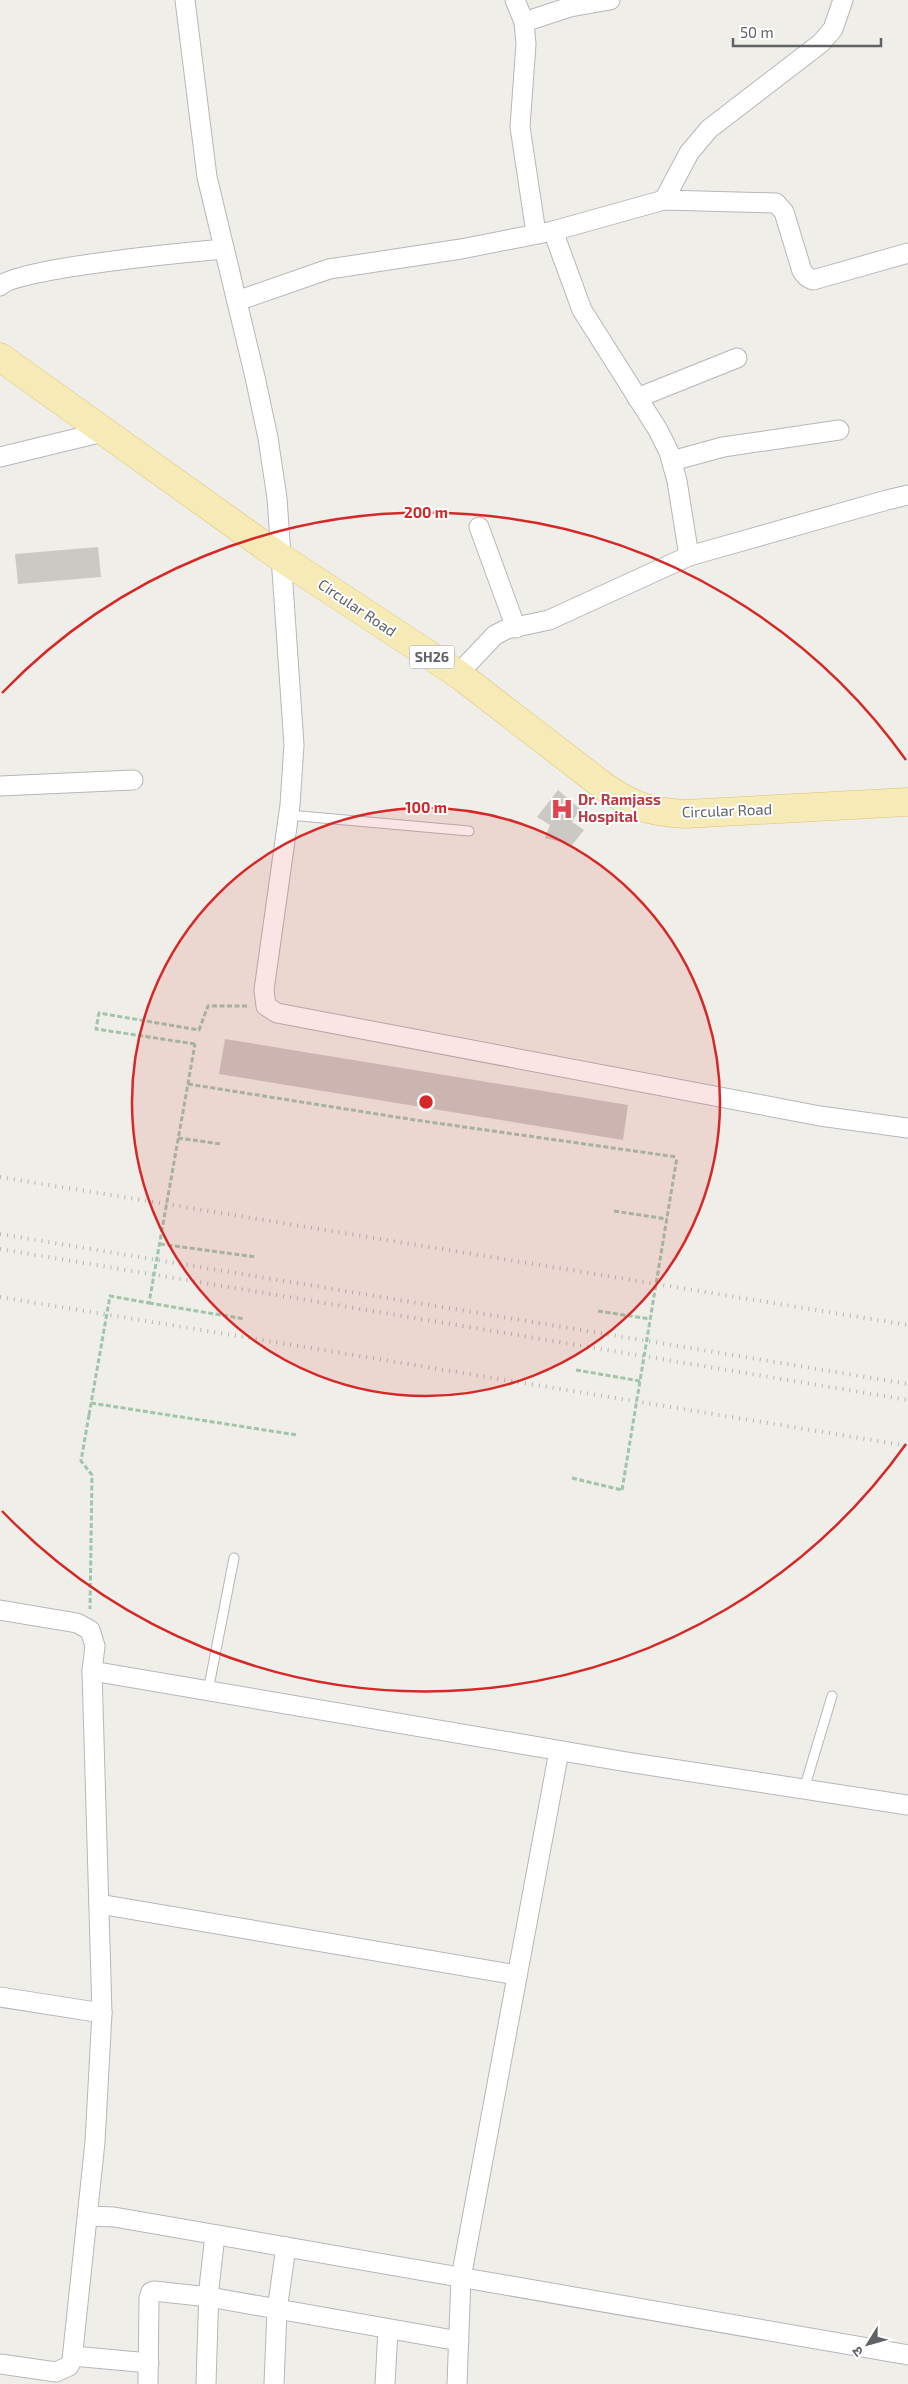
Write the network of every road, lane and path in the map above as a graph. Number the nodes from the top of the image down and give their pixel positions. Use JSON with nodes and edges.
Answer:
{"nodes":[{"id":1,"x":185,"y":0,"type":"edge"},
{"id":2,"x":515,"y":0,"type":"edge"},
{"id":3,"x":610,"y":0,"type":"edge"},
{"id":4,"x":844,"y":0,"type":"edge"},
{"id":5,"x":524,"y":22,"type":"junction"},
{"id":6,"x":664,"y":200,"type":"junction"},
{"id":7,"x":544,"y":232,"type":"junction"},
{"id":8,"x":224,"y":249,"type":"junction"},
{"id":9,"x":908,"y":253,"type":"edge"},
{"id":10,"x":0,"y":286,"type":"edge"},
{"id":11,"x":237,"y":301,"type":"junction"},
{"id":12,"x":0,"y":357,"type":"edge"},
{"id":13,"x":737,"y":358,"type":"dead end"},
{"id":14,"x":637,"y":398,"type":"junction"},
{"id":15,"x":839,"y":430,"type":"dead end"},
{"id":16,"x":103,"y":432,"type":"junction"},
{"id":17,"x":0,"y":457,"type":"edge"},
{"id":18,"x":672,"y":461,"type":"junction"},
{"id":19,"x":908,"y":495,"type":"edge"},
{"id":20,"x":479,"y":527,"type":"dead end"},
{"id":21,"x":688,"y":556,"type":"junction"},
{"id":22,"x":280,"y":557,"type":"junction"},
{"id":23,"x":516,"y":628,"type":"junction"},
{"id":24,"x":458,"y":674,"type":"junction"},
{"id":25,"x":132,"y":780,"type":"dead end"},
{"id":26,"x":0,"y":786,"type":"edge"},
{"id":27,"x":908,"y":802,"type":"edge"},
{"id":28,"x":289,"y":815,"type":"junction"},
{"id":29,"x":469,"y":831,"type":"dead end"},
{"id":30,"x":266,"y":1006,"type":"junction"},
{"id":31,"x":188,"y":1084,"type":"junction"},
{"id":32,"x":908,"y":1128,"type":"edge"},
{"id":33,"x":178,"y":1138,"type":"junction"},
{"id":34,"x":221,"y":1144,"type":"dead end"},
{"id":35,"x":614,"y":1211,"type":"dead end"},
{"id":36,"x":667,"y":1219,"type":"junction"},
{"id":37,"x":160,"y":1244,"type":"junction"},
{"id":38,"x":256,"y":1258,"type":"dead end"},
{"id":39,"x":149,"y":1303,"type":"junction"},
{"id":40,"x":598,"y":1311,"type":"dead end"},
{"id":41,"x":246,"y":1319,"type":"dead end"},
{"id":42,"x":650,"y":1319,"type":"junction"},
{"id":43,"x":576,"y":1370,"type":"dead end"},
{"id":44,"x":640,"y":1381,"type":"junction"},
{"id":45,"x":91,"y":1403,"type":"junction"},
{"id":46,"x":297,"y":1435,"type":"dead end"},
{"id":47,"x":572,"y":1478,"type":"dead end"},
{"id":48,"x":234,"y":1558,"type":"dead end"},
{"id":49,"x":0,"y":1610,"type":"edge"},
{"id":50,"x":90,"y":1630,"type":"junction"},
{"id":51,"x":92,"y":1671,"type":"junction"},
{"id":52,"x":208,"y":1691,"type":"junction"},
{"id":53,"x":832,"y":1696,"type":"dead end"},
{"id":54,"x":559,"y":1751,"type":"junction"},
{"id":55,"x":804,"y":1789,"type":"junction"},
{"id":56,"x":908,"y":1805,"type":"edge"},
{"id":57,"x":99,"y":1904,"type":"junction"},
{"id":58,"x":517,"y":1975,"type":"junction"},
{"id":59,"x":0,"y":1997,"type":"edge"},
{"id":60,"x":102,"y":2013,"type":"junction"},
{"id":61,"x":88,"y":2216,"type":"junction"},
{"id":62,"x":215,"y":2235,"type":"junction"},
{"id":63,"x":286,"y":2247,"type":"junction"},
{"id":64,"x":461,"y":2278,"type":"junction"},
{"id":65,"x":209,"y":2297,"type":"junction"},
{"id":66,"x":277,"y":2310,"type":"junction"},
{"id":67,"x":388,"y":2330,"type":"junction"},
{"id":68,"x":459,"y":2341,"type":"junction"},
{"id":69,"x":908,"y":2355,"type":"edge"},
{"id":70,"x":73,"y":2356,"type":"junction"},
{"id":71,"x":149,"y":2363,"type":"junction"},
{"id":72,"x":8,"y":2372,"type":"edge"},
{"id":73,"x":148,"y":2384,"type":"edge"},
{"id":74,"x":206,"y":2384,"type":"edge"},
{"id":75,"x":274,"y":2384,"type":"edge"},
{"id":76,"x":386,"y":2384,"type":"edge"},
{"id":77,"x":457,"y":2384,"type":"edge"}],
"edges":[{"from":1,"to":8,"type":"street"},
{"from":2,"to":5,"type":"street"},
{"from":3,"to":5,"type":"street"},
{"from":4,"to":6,"type":"street"},
{"from":5,"to":7,"type":"street"},
{"from":6,"to":7,"type":"street"},
{"from":6,"to":9,"type":"street"},
{"from":7,"to":11,"type":"street"},
{"from":7,"to":14,"type":"street"},
{"from":8,"to":10,"type":"street"},
{"from":8,"to":11,"type":"street"},
{"from":11,"to":22,"type":"street"},
{"from":12,"to":16,"type":"main road","name":"Circular Road","number":"SH26"},
{"from":13,"to":14,"type":"street"},
{"from":14,"to":18,"type":"street"},
{"from":15,"to":18,"type":"street"},
{"from":16,"to":17,"type":"street"},
{"from":16,"to":22,"type":"main road","name":"Circular Road","number":"SH26"},
{"from":18,"to":21,"type":"street"},
{"from":19,"to":21,"type":"street"},
{"from":20,"to":23,"type":"street"},
{"from":21,"to":23,"type":"street"},
{"from":22,"to":24,"type":"main road","name":"Circular Road","number":"SH26"},
{"from":22,"to":28,"type":"street"},
{"from":23,"to":24,"type":"street"},
{"from":24,"to":27,"type":"main road","name":"Circular Road","number":"SH26"},
{"from":25,"to":26,"type":"street"},
{"from":28,"to":29,"type":"lane"},
{"from":28,"to":30,"type":"street"},
{"from":30,"to":31,"type":"path","bridge":true},
{"from":30,"to":32,"type":"street"},
{"from":31,"to":33,"type":"path","bridge":true},
{"from":31,"to":36,"type":"path","bridge":true},
{"from":33,"to":34,"type":"path"},
{"from":33,"to":37,"type":"path","bridge":true},
{"from":35,"to":36,"type":"path"},
{"from":36,"to":42,"type":"path","bridge":true},
{"from":37,"to":38,"type":"path"},
{"from":37,"to":39,"type":"path","bridge":true},
{"from":39,"to":41,"type":"path"},
{"from":39,"to":45,"type":"path","bridge":true},
{"from":40,"to":42,"type":"path"},
{"from":42,"to":44,"type":"path","bridge":true},
{"from":43,"to":44,"type":"path"},
{"from":44,"to":47,"type":"path","bridge":true},
{"from":45,"to":46,"type":"path"},
{"from":45,"to":50,"type":"path","bridge":true},
{"from":48,"to":52,"type":"lane"},
{"from":49,"to":50,"type":"street"},
{"from":50,"to":51,"type":"street"},
{"from":51,"to":52,"type":"street"},
{"from":51,"to":57,"type":"street"},
{"from":52,"to":54,"type":"street"},
{"from":53,"to":55,"type":"lane"},
{"from":54,"to":55,"type":"street"},
{"from":54,"to":58,"type":"street"},
{"from":55,"to":56,"type":"street"},
{"from":57,"to":58,"type":"street"},
{"from":57,"to":60,"type":"street"},
{"from":58,"to":64,"type":"street"},
{"from":59,"to":60,"type":"street"},
{"from":60,"to":61,"type":"street"},
{"from":61,"to":62,"type":"street"},
{"from":61,"to":70,"type":"street"},
{"from":62,"to":63,"type":"street"},
{"from":62,"to":65,"type":"street"},
{"from":63,"to":64,"type":"street"},
{"from":63,"to":66,"type":"street"},
{"from":64,"to":68,"type":"street"},
{"from":64,"to":69,"type":"street"},
{"from":65,"to":66,"type":"street"},
{"from":65,"to":71,"type":"street"},
{"from":65,"to":74,"type":"street"},
{"from":66,"to":67,"type":"street"},
{"from":66,"to":75,"type":"street"},
{"from":67,"to":68,"type":"street"},
{"from":67,"to":76,"type":"street"},
{"from":68,"to":77,"type":"street"},
{"from":70,"to":71,"type":"street"},
{"from":70,"to":72,"type":"street"},
{"from":71,"to":73,"type":"street"}]}
